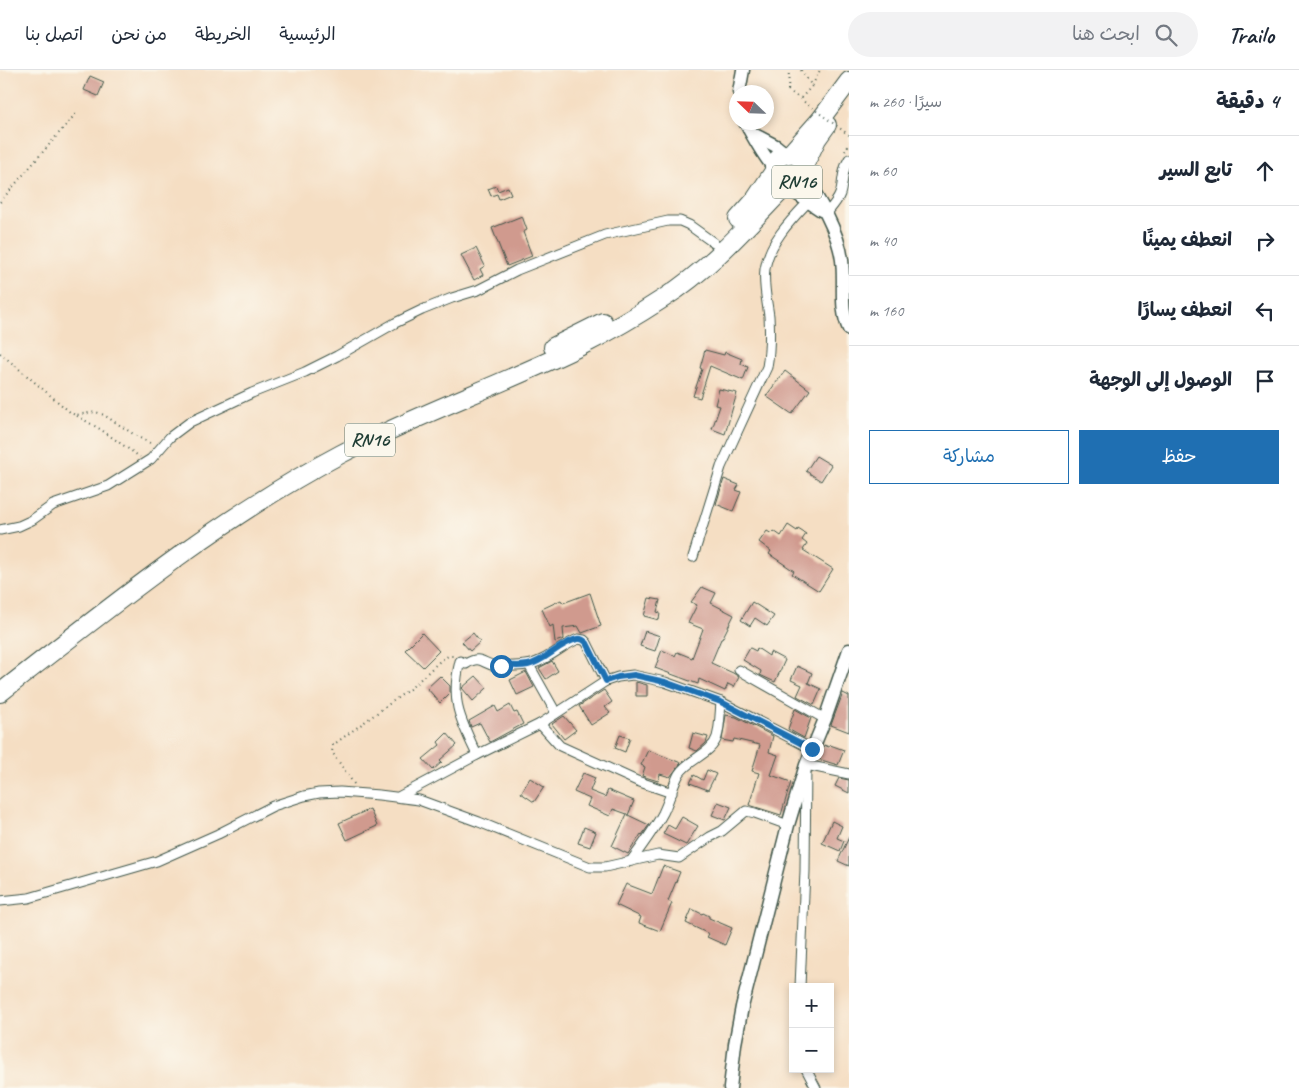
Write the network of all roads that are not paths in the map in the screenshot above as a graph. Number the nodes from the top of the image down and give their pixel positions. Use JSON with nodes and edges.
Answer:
{"nodes":[{"id":1,"x":743,"y":70,"type":"edge"},
{"id":2,"x":849,"y":81,"type":"edge"},
{"id":3,"x":740,"y":85,"type":"edge"},
{"id":4,"x":849,"y":97,"type":"edge"},
{"id":5,"x":750,"y":130,"type":"edge"},
{"id":6,"x":753,"y":134,"type":"junction"},
{"id":7,"x":788,"y":155,"type":"junction"},
{"id":8,"x":846,"y":157,"type":"edge"},
{"id":9,"x":774,"y":169,"type":"junction"},
{"id":10,"x":796,"y":178,"type":"junction"},
{"id":11,"x":809,"y":201,"type":"junction"},
{"id":12,"x":826,"y":214,"type":"junction"},
{"id":13,"x":714,"y":243,"type":"junction"},
{"id":14,"x":849,"y":329,"type":"edge"},
{"id":15,"x":0,"y":530,"type":"edge"},
{"id":16,"x":693,"y":557,"type":"dead end"},
{"id":17,"x":849,"y":650,"type":"edge"},
{"id":18,"x":529,"y":665,"type":"junction"},
{"id":19,"x":739,"y":670,"type":"dead end"},
{"id":20,"x":0,"y":679,"type":"edge"},
{"id":21,"x":606,"y":681,"type":"junction"},
{"id":22,"x":0,"y":693,"type":"edge"},
{"id":23,"x":721,"y":702,"type":"junction"},
{"id":24,"x":556,"y":713,"type":"junction"},
{"id":25,"x":825,"y":719,"type":"junction"},
{"id":26,"x":540,"y":724,"type":"junction"},
{"id":27,"x":812,"y":749,"type":"junction"},
{"id":28,"x":477,"y":755,"type":"junction"},
{"id":29,"x":806,"y":765,"type":"junction"},
{"id":30,"x":849,"y":774,"type":"edge"},
{"id":31,"x":672,"y":793,"type":"junction"},
{"id":32,"x":400,"y":796,"type":"junction"},
{"id":33,"x":788,"y":826,"type":"junction"},
{"id":34,"x":631,"y":861,"type":"junction"},
{"id":35,"x":0,"y":901,"type":"edge"},
{"id":36,"x":800,"y":983,"type":"edge"},
{"id":37,"x":808,"y":1073,"type":"edge"},
{"id":38,"x":730,"y":1088,"type":"edge"},
{"id":39,"x":816,"y":1088,"type":"edge"}],
"edges":[{"from":1,"to":3,"type":"main road"},
{"from":2,"to":7,"type":"highway","number":"RN16"},
{"from":4,"to":10,"type":"highway","number":"RN16"},
{"from":5,"to":6,"type":"main road"},
{"from":6,"to":7,"type":"main road"},
{"from":6,"to":9,"type":"main road"},
{"from":7,"to":9,"type":"highway","number":"RN16"},
{"from":7,"to":10,"type":"highway","number":"RN16"},
{"from":8,"to":12,"type":"street"},
{"from":9,"to":10,"type":"highway","number":"RN16"},
{"from":9,"to":13,"type":"highway","number":"RN16"},
{"from":10,"to":11,"type":"main road"},
{"from":10,"to":12,"type":"main road"},
{"from":10,"to":22,"type":"highway","number":"RN16"},
{"from":11,"to":12,"type":"main road"},
{"from":11,"to":16,"type":"street"},
{"from":12,"to":14,"type":"main road"},
{"from":13,"to":15,"type":"street"},
{"from":13,"to":20,"type":"highway","number":"RN16"},
{"from":17,"to":25,"type":"main road"},
{"from":18,"to":21,"type":"street"},
{"from":18,"to":24,"type":"street"},
{"from":18,"to":28,"type":"street"},
{"from":19,"to":25,"type":"street"},
{"from":21,"to":23,"type":"street"},
{"from":21,"to":24,"type":"street"},
{"from":23,"to":27,"type":"street"},
{"from":23,"to":31,"type":"street"},
{"from":24,"to":26,"type":"street"},
{"from":25,"to":27,"type":"main road"},
{"from":26,"to":28,"type":"street"},
{"from":26,"to":31,"type":"street"},
{"from":27,"to":29,"type":"main road"},
{"from":28,"to":32,"type":"street"},
{"from":29,"to":30,"type":"street"},
{"from":29,"to":33,"type":"main road"},
{"from":29,"to":36,"type":"street"},
{"from":31,"to":34,"type":"street"},
{"from":32,"to":34,"type":"street"},
{"from":32,"to":35,"type":"street"},
{"from":33,"to":34,"type":"street"},
{"from":33,"to":38,"type":"main road"},
{"from":37,"to":39,"type":"street"}]}
